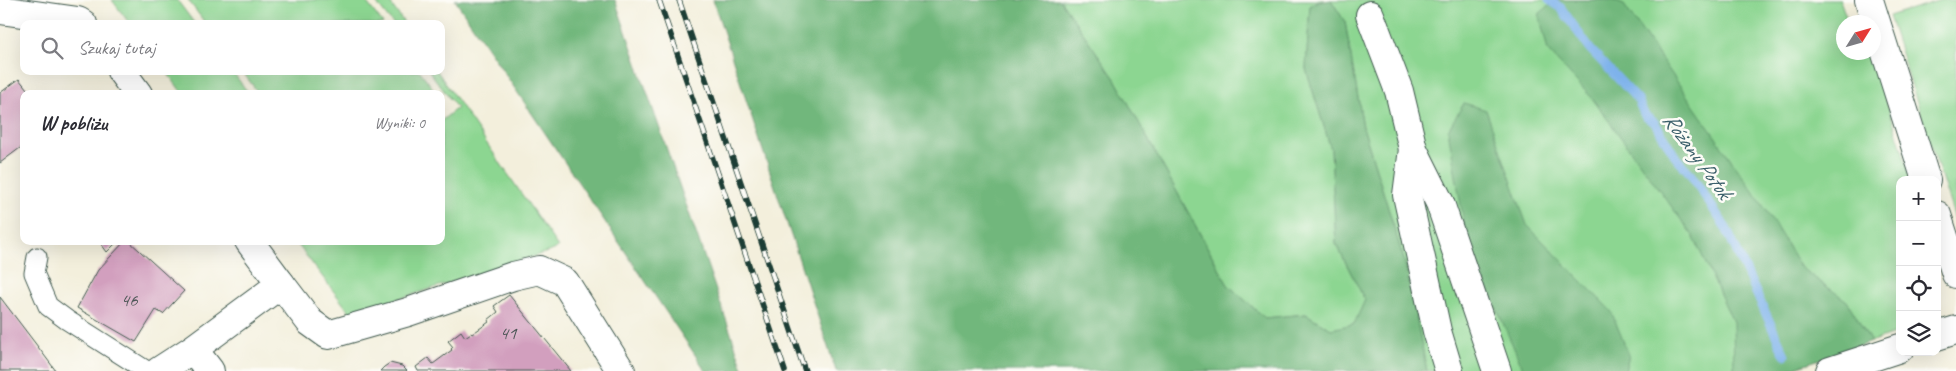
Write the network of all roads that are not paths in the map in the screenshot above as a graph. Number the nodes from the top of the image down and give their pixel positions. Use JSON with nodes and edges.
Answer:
{"nodes":[{"id":1,"x":1869,"y":0,"type":"edge"},
{"id":2,"x":0,"y":10,"type":"edge"},
{"id":3,"x":1370,"y":15,"type":"dead end"},
{"id":4,"x":71,"y":20,"type":"edge"},
{"id":5,"x":125,"y":75,"type":"edge"},
{"id":6,"x":135,"y":90,"type":"edge"},
{"id":7,"x":1412,"y":149,"type":"junction"},
{"id":8,"x":1925,"y":176,"type":"edge"},
{"id":9,"x":1939,"y":221,"type":"edge"},
{"id":10,"x":252,"y":245,"type":"edge"},
{"id":11,"x":36,"y":257,"type":"dead end"},
{"id":12,"x":1956,"y":274,"type":"edge"},
{"id":13,"x":281,"y":284,"type":"junction"},
{"id":14,"x":1956,"y":330,"type":"edge"},
{"id":15,"x":1941,"y":335,"type":"edge"},
{"id":16,"x":193,"y":349,"type":"junction"},
{"id":17,"x":1896,"y":349,"type":"edge"},
{"id":18,"x":147,"y":371,"type":"edge"},
{"id":19,"x":159,"y":371,"type":"edge"},
{"id":20,"x":210,"y":371,"type":"edge"},
{"id":21,"x":621,"y":371,"type":"edge"},
{"id":22,"x":1449,"y":371,"type":"edge"},
{"id":23,"x":1497,"y":371,"type":"edge"},
{"id":24,"x":1830,"y":371,"type":"edge"}],
"edges":[{"from":1,"to":8,"type":"street"},
{"from":2,"to":4,"type":"street"},
{"from":3,"to":7,"type":"street"},
{"from":5,"to":6,"type":"street"},
{"from":7,"to":22,"type":"street"},
{"from":7,"to":23,"type":"street"},
{"from":9,"to":12,"type":"street"},
{"from":10,"to":13,"type":"street"},
{"from":11,"to":18,"type":"lane"},
{"from":13,"to":16,"type":"street"},
{"from":13,"to":21,"type":"street"},
{"from":14,"to":15,"type":"street"},
{"from":16,"to":19,"type":"street"},
{"from":16,"to":20,"type":"street"},
{"from":17,"to":24,"type":"street"}]}
